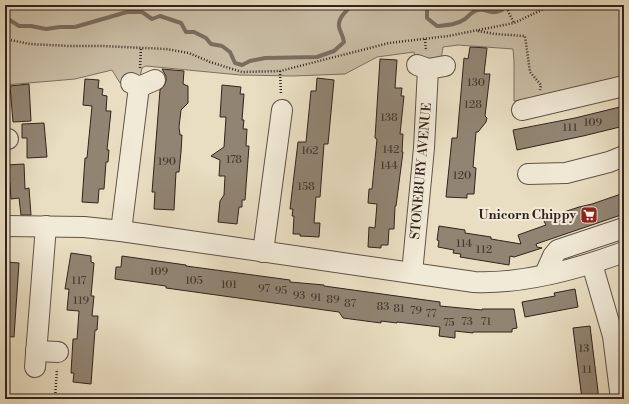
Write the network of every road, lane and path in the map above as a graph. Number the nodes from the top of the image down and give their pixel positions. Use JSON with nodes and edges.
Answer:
{"nodes":[{"id":1,"x":505,"y":5,"type":"edge"},
{"id":2,"x":552,"y":5,"type":"edge"},
{"id":3,"x":514,"y":23,"type":"junction"},
{"id":4,"x":476,"y":30,"type":"junction"},
{"id":5,"x":5,"y":39,"type":"edge"},
{"id":6,"x":430,"y":67,"type":"dead end"},
{"id":7,"x":280,"y":71,"type":"junction"},
{"id":8,"x":141,"y":83,"type":"dead end"},
{"id":9,"x":624,"y":86,"type":"edge"},
{"id":10,"x":282,"y":107,"type":"joint"},
{"id":11,"x":531,"y":108,"type":"joint"},
{"id":12,"x":624,"y":156,"type":"edge"},
{"id":13,"x":528,"y":174,"type":"dead end"},
{"id":14,"x":5,"y":226,"type":"edge"},
{"id":15,"x":46,"y":226,"type":"junction"},
{"id":16,"x":624,"y":228,"type":"edge"},
{"id":17,"x":121,"y":231,"type":"junction"},
{"id":18,"x":263,"y":252,"type":"junction"},
{"id":19,"x":624,"y":252,"type":"edge"},
{"id":20,"x":592,"y":264,"type":"junction"},
{"id":21,"x":412,"y":272,"type":"junction"},
{"id":22,"x":545,"y":274,"type":"junction"},
{"id":23,"x":58,"y":352,"type":"joint"},
{"id":24,"x":622,"y":389,"type":"edge"},
{"id":25,"x":56,"y":399,"type":"edge"}],
"edges":[{"from":1,"to":3,"type":"path"},
{"from":2,"to":3,"type":"path"},
{"from":3,"to":4,"type":"path"},
{"from":4,"to":7,"type":"path"},
{"from":4,"to":11,"type":"path"},
{"from":5,"to":7,"type":"path"},
{"from":6,"to":21,"type":"street","name":"STONEBURY AVENUE"},
{"from":7,"to":10,"type":"path"},
{"from":8,"to":17,"type":"street"},
{"from":9,"to":11,"type":"street"},
{"from":10,"to":18,"type":"street"},
{"from":12,"to":13,"type":"street"},
{"from":14,"to":15,"type":"street"},
{"from":15,"to":17,"type":"street"},
{"from":15,"to":23,"type":"street"},
{"from":16,"to":22,"type":"street"},
{"from":17,"to":18,"type":"street"},
{"from":18,"to":21,"type":"street"},
{"from":19,"to":20,"type":"street"},
{"from":20,"to":22,"type":"street"},
{"from":20,"to":24,"type":"street"},
{"from":21,"to":22,"type":"street"},
{"from":23,"to":25,"type":"path"}]}
